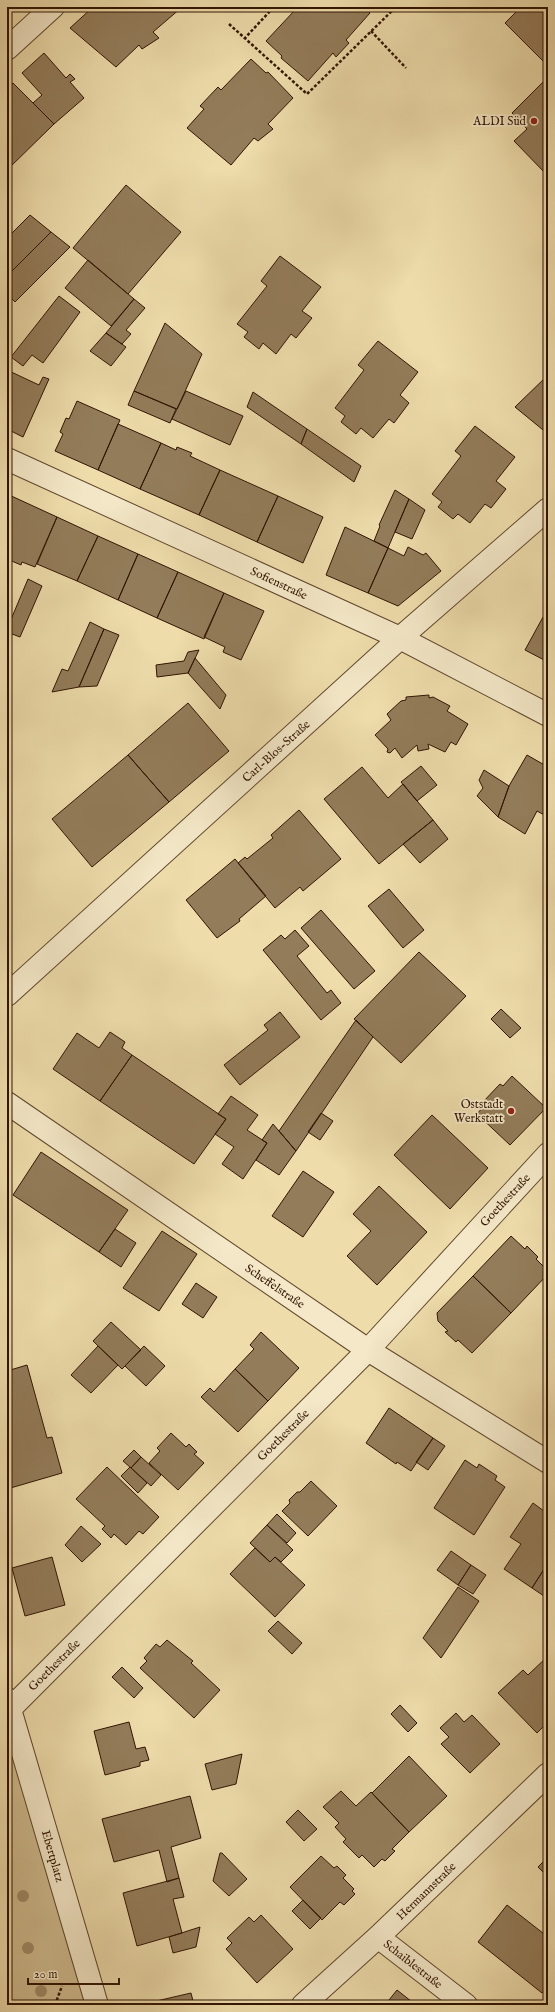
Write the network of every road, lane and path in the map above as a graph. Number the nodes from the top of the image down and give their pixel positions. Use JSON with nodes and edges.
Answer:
{"nodes":[{"id":1,"x":53,"y":7,"type":"edge"},
{"id":2,"x":270,"y":7,"type":"edge"},
{"id":3,"x":387,"y":7,"type":"edge"},
{"id":4,"x":396,"y":7,"type":"edge"},
{"id":5,"x":392,"y":11,"type":"junction"},
{"id":6,"x":229,"y":24,"type":"dead end"},
{"id":7,"x":371,"y":31,"type":"junction"},
{"id":8,"x":244,"y":38,"type":"junction"},
{"id":9,"x":7,"y":49,"type":"edge"},
{"id":10,"x":406,"y":68,"type":"dead end"},
{"id":11,"x":7,"y":459,"type":"edge"},
{"id":12,"x":548,"y":509,"type":"edge"},
{"id":13,"x":400,"y":638,"type":"junction"},
{"id":14,"x":548,"y":715,"type":"edge"},
{"id":15,"x":7,"y":995,"type":"edge"},
{"id":16,"x":7,"y":1103,"type":"edge"},
{"id":17,"x":548,"y":1154,"type":"edge"},
{"id":18,"x":368,"y":1350,"type":"junction"},
{"id":19,"x":548,"y":1462,"type":"edge"},
{"id":20,"x":8,"y":1707,"type":"edge"},
{"id":21,"x":548,"y":1774,"type":"edge"},
{"id":22,"x":378,"y":1937,"type":"junction"},
{"id":23,"x":97,"y":2005,"type":"edge"},
{"id":24,"x":303,"y":2005,"type":"edge"},
{"id":25,"x":466,"y":2005,"type":"edge"}],
"edges":[{"from":1,"to":9,"type":"street"},
{"from":2,"to":8,"type":"path"},
{"from":3,"to":5,"type":"path"},
{"from":4,"to":5,"type":"path"},
{"from":5,"to":7,"type":"path"},
{"from":6,"to":8,"type":"path"},
{"from":7,"to":8,"type":"path"},
{"from":7,"to":10,"type":"path"},
{"from":11,"to":13,"type":"street","name":"Sofienstraße"},
{"from":12,"to":13,"type":"street","name":"Carl-Blos-Straße"},
{"from":13,"to":14,"type":"street","name":"Sofienstraße"},
{"from":13,"to":15,"type":"street","name":"Carl-Blos-Straße"},
{"from":16,"to":18,"type":"street","name":"Scheffelstraße"},
{"from":17,"to":18,"type":"street","name":"Goethestraße"},
{"from":18,"to":19,"type":"street","name":"Scheffelstraße"},
{"from":18,"to":20,"type":"street","name":"Goethestraße"},
{"from":20,"to":23,"type":"street","name":"Ebertplatz"},
{"from":21,"to":22,"type":"street","name":"Hermannstraße"},
{"from":22,"to":24,"type":"street","name":"Hermannstraße"},
{"from":22,"to":25,"type":"street","name":"Schaiblestraße"}]}
